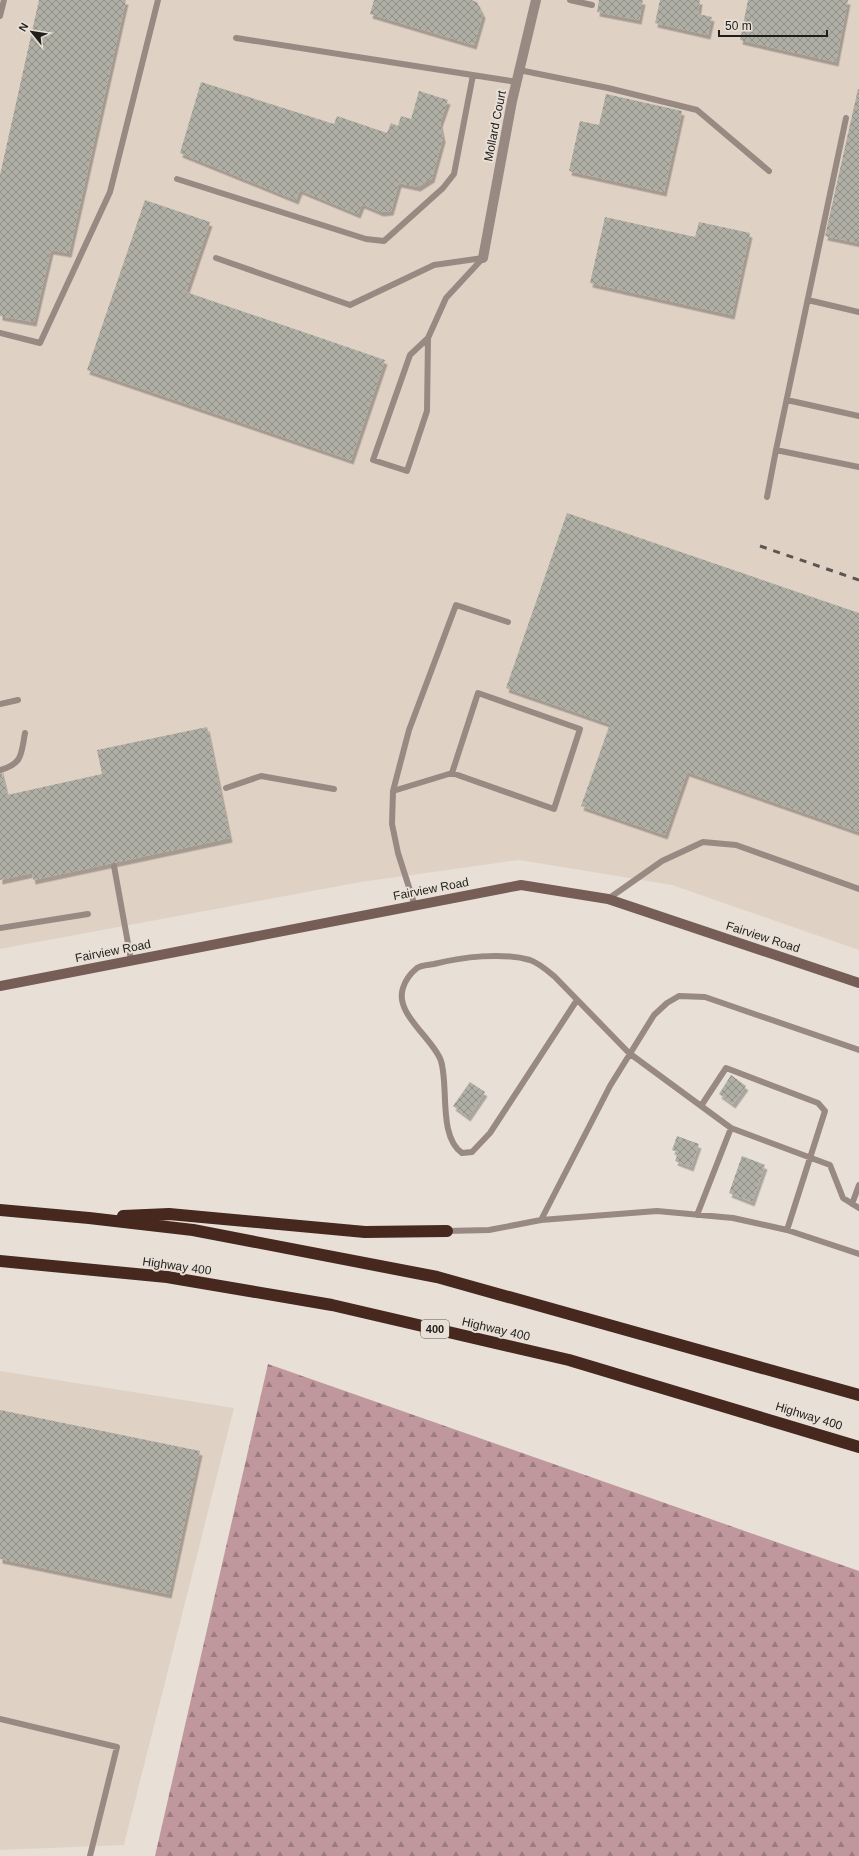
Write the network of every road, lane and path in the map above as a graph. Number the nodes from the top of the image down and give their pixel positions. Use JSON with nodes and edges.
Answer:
{"nodes":[{"id":1,"x":4,"y":0,"type":"edge"},
{"id":2,"x":158,"y":0,"type":"edge"},
{"id":3,"x":536,"y":0,"type":"edge"},
{"id":4,"x":570,"y":0,"type":"edge"},
{"id":5,"x":592,"y":5,"type":"dead end"},
{"id":6,"x":0,"y":16,"type":"edge"},
{"id":7,"x":236,"y":38,"type":"dead end"},
{"id":8,"x":520,"y":70,"type":"junction"},
{"id":9,"x":473,"y":75,"type":"junction"},
{"id":10,"x":517,"y":82,"type":"junction"},
{"id":11,"x":846,"y":118,"type":"dead end"},
{"id":12,"x":769,"y":170,"type":"dead end"},
{"id":13,"x":178,"y":179,"type":"dead end"},
{"id":14,"x":216,"y":258,"type":"dead end"},
{"id":15,"x":484,"y":258,"type":"junction"},
{"id":16,"x":808,"y":300,"type":"junction"},
{"id":17,"x":859,"y":312,"type":"edge"},
{"id":18,"x":0,"y":333,"type":"edge"},
{"id":19,"x":428,"y":338,"type":"junction"},
{"id":20,"x":786,"y":400,"type":"junction"},
{"id":21,"x":859,"y":416,"type":"edge"},
{"id":22,"x":776,"y":450,"type":"junction"},
{"id":23,"x":859,"y":467,"type":"edge"},
{"id":24,"x":767,"y":497,"type":"dead end"},
{"id":25,"x":508,"y":622,"type":"dead end"},
{"id":26,"x":18,"y":700,"type":"dead end"},
{"id":27,"x":0,"y":704,"type":"edge"},
{"id":28,"x":24,"y":733,"type":"dead end"},
{"id":29,"x":0,"y":770,"type":"edge"},
{"id":30,"x":452,"y":773,"type":"junction"},
{"id":31,"x":226,"y":788,"type":"dead end"},
{"id":32,"x":334,"y":789,"type":"dead end"},
{"id":33,"x":393,"y":791,"type":"junction"},
{"id":34,"x":114,"y":866,"type":"dead end"},
{"id":35,"x":859,"y":889,"type":"edge"},
{"id":36,"x":608,"y":899,"type":"junction"},
{"id":37,"x":415,"y":906,"type":"junction"},
{"id":38,"x":88,"y":914,"type":"dead end"},
{"id":39,"x":0,"y":928,"type":"edge"},
{"id":40,"x":131,"y":960,"type":"junction"},
{"id":41,"x":859,"y":983,"type":"edge"},
{"id":42,"x":0,"y":986,"type":"edge"},
{"id":43,"x":577,"y":1000,"type":"junction"},
{"id":44,"x":859,"y":1050,"type":"edge"},
{"id":45,"x":629,"y":1053,"type":"junction"},
{"id":46,"x":701,"y":1106,"type":"junction"},
{"id":47,"x":731,"y":1128,"type":"junction"},
{"id":48,"x":809,"y":1158,"type":"junction"},
{"id":49,"x":859,"y":1185,"type":"edge"},
{"id":50,"x":852,"y":1204,"type":"junction"},
{"id":51,"x":859,"y":1208,"type":"edge"},
{"id":52,"x":0,"y":1210,"type":"edge"},
{"id":53,"x":698,"y":1215,"type":"junction"},
{"id":54,"x":89,"y":1218,"type":"junction"},
{"id":55,"x":541,"y":1220,"type":"junction"},
{"id":56,"x":787,"y":1230,"type":"junction"},
{"id":57,"x":447,"y":1231,"type":"joint"},
{"id":58,"x":859,"y":1254,"type":"edge"},
{"id":59,"x":0,"y":1261,"type":"edge"},
{"id":60,"x":859,"y":1395,"type":"edge"},
{"id":61,"x":859,"y":1447,"type":"edge"},
{"id":62,"x":0,"y":1719,"type":"edge"},
{"id":63,"x":90,"y":1856,"type":"edge"}],
"edges":[{"from":1,"to":6,"type":"lane"},
{"from":2,"to":18,"type":"lane"},
{"from":3,"to":8,"type":"street","name":"Mollard Court"},
{"from":4,"to":5,"type":"lane"},
{"from":7,"to":9,"type":"lane"},
{"from":8,"to":10,"type":"street","name":"Mollard Court"},
{"from":8,"to":12,"type":"lane"},
{"from":9,"to":10,"type":"lane"},
{"from":9,"to":13,"type":"lane"},
{"from":10,"to":15,"type":"street","name":"Mollard Court"},
{"from":11,"to":16,"type":"lane"},
{"from":14,"to":15,"type":"lane"},
{"from":15,"to":19,"type":"lane"},
{"from":16,"to":17,"type":"lane"},
{"from":16,"to":20,"type":"lane"},
{"from":19,"to":19,"type":"lane"},
{"from":20,"to":21,"type":"lane"},
{"from":20,"to":22,"type":"lane"},
{"from":22,"to":23,"type":"lane"},
{"from":22,"to":24,"type":"lane"},
{"from":25,"to":33,"type":"lane"},
{"from":26,"to":27,"type":"lane"},
{"from":28,"to":29,"type":"lane"},
{"from":30,"to":30,"type":"lane"},
{"from":30,"to":33,"type":"lane"},
{"from":31,"to":32,"type":"lane"},
{"from":33,"to":37,"type":"lane"},
{"from":34,"to":40,"type":"lane"},
{"from":35,"to":36,"type":"lane"},
{"from":36,"to":37,"type":"street","name":"Fairview Road"},
{"from":36,"to":41,"type":"street","name":"Fairview Road"},
{"from":37,"to":40,"type":"street","name":"Fairview Road"},
{"from":38,"to":39,"type":"lane"},
{"from":40,"to":42,"type":"street","name":"Fairview Road"},
{"from":43,"to":43,"type":"lane"},
{"from":43,"to":45,"type":"lane"},
{"from":44,"to":45,"type":"lane"},
{"from":45,"to":46,"type":"lane"},
{"from":45,"to":55,"type":"lane"},
{"from":46,"to":47,"type":"lane"},
{"from":46,"to":48,"type":"lane"},
{"from":47,"to":48,"type":"lane"},
{"from":47,"to":53,"type":"lane"},
{"from":48,"to":50,"type":"lane"},
{"from":48,"to":56,"type":"lane"},
{"from":49,"to":50,"type":"lane"},
{"from":50,"to":51,"type":"lane"},
{"from":52,"to":54,"type":"highway"},
{"from":53,"to":55,"type":"lane"},
{"from":53,"to":56,"type":"lane"},
{"from":54,"to":57,"type":"highway"},
{"from":54,"to":60,"type":"highway"},
{"from":55,"to":57,"type":"lane"},
{"from":56,"to":58,"type":"lane"},
{"from":59,"to":61,"type":"highway","name":"Highway 400","number":"400"},
{"from":62,"to":63,"type":"lane"}]}
